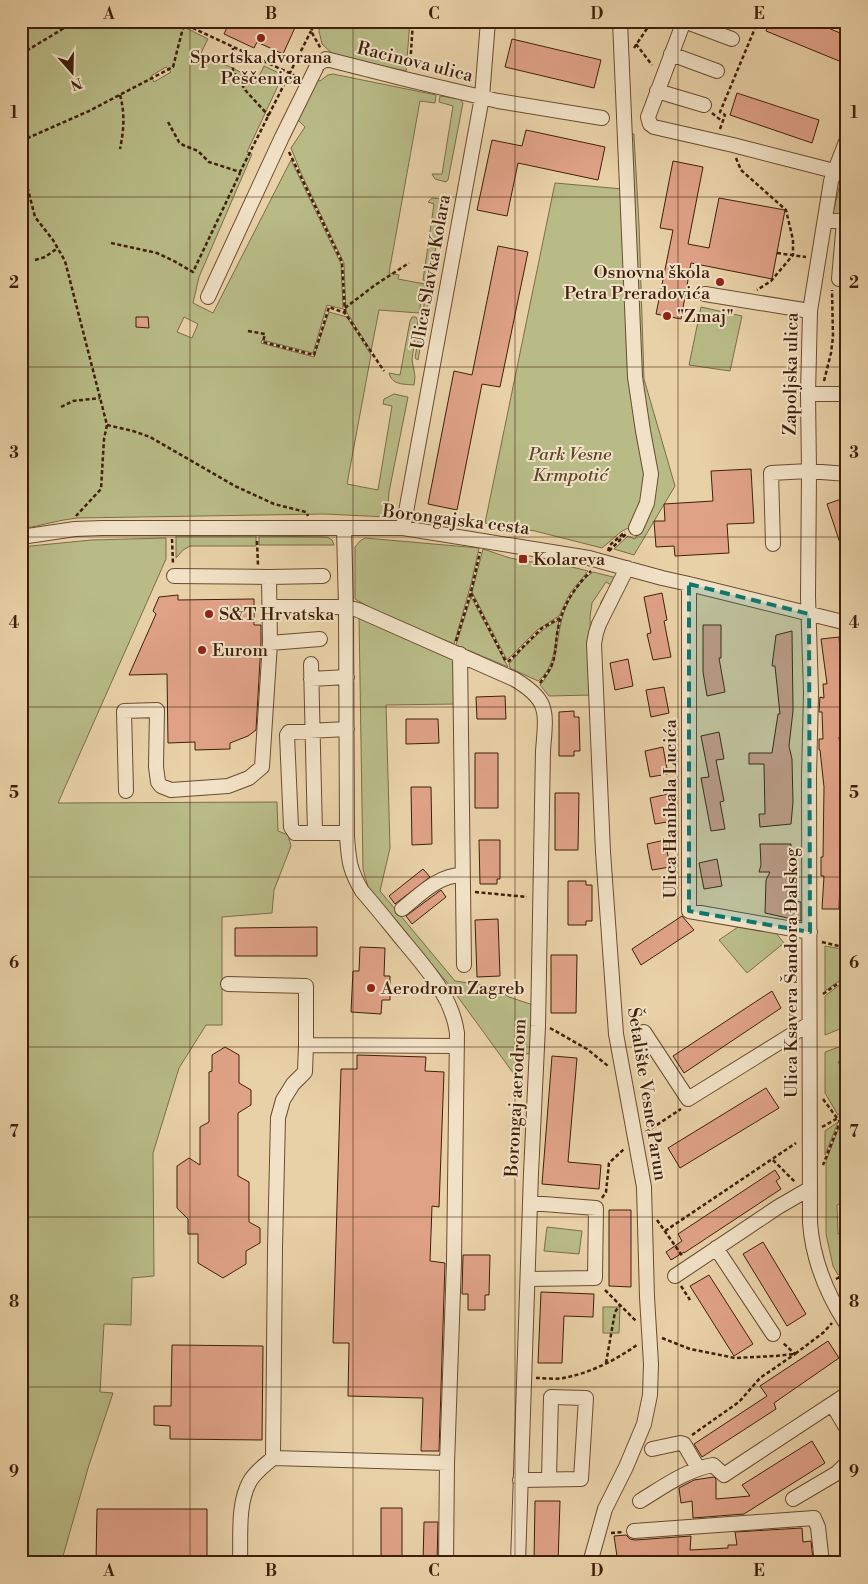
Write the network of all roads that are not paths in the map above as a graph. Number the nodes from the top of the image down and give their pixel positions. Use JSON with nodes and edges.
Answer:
{"nodes":[{"id":1,"x":488,"y":21,"type":"edge"},
{"id":2,"x":684,"y":21,"type":"edge"},
{"id":3,"x":620,"y":22,"type":"edge"},
{"id":4,"x":732,"y":39,"type":"dead end"},
{"id":5,"x":671,"y":54,"type":"junction"},
{"id":6,"x":717,"y":71,"type":"dead end"},
{"id":7,"x":657,"y":91,"type":"junction"},
{"id":8,"x":482,"y":97,"type":"junction"},
{"id":9,"x":704,"y":105,"type":"dead end"},
{"id":10,"x":602,"y":118,"type":"dead end"},
{"id":11,"x":847,"y":139,"type":"edge"},
{"id":12,"x":834,"y":172,"type":"junction"},
{"id":13,"x":825,"y":221,"type":"junction"},
{"id":14,"x":845,"y":221,"type":"edge"},
{"id":15,"x":839,"y":278,"type":"road end"},
{"id":16,"x":705,"y":294,"type":"dead end"},
{"id":17,"x":208,"y":296,"type":"dead end"},
{"id":18,"x":810,"y":310,"type":"junction"},
{"id":19,"x":814,"y":394,"type":"junction"},
{"id":20,"x":847,"y":394,"type":"edge"},
{"id":21,"x":809,"y":471,"type":"junction"},
{"id":22,"x":847,"y":474,"type":"edge"},
{"id":23,"x":344,"y":528,"type":"junction"},
{"id":24,"x":403,"y":528,"type":"junction"},
{"id":25,"x":631,"y":531,"type":"road end"},
{"id":26,"x":21,"y":538,"type":"edge"},
{"id":27,"x":773,"y":544,"type":"dead end"},
{"id":28,"x":627,"y":568,"type":"junction"},
{"id":29,"x":174,"y":576,"type":"road end"},
{"id":30,"x":323,"y":576,"type":"dead end"},
{"id":31,"x":263,"y":577,"type":"junction"},
{"id":32,"x":690,"y":584,"type":"junction"},
{"id":33,"x":269,"y":607,"type":"junction"},
{"id":34,"x":346,"y":607,"type":"junction"},
{"id":35,"x":809,"y":614,"type":"junction"},
{"id":36,"x":847,"y":623,"type":"edge"},
{"id":37,"x":320,"y":639,"type":"dead end"},
{"id":38,"x":270,"y":643,"type":"junction"},
{"id":39,"x":456,"y":652,"type":"junction"},
{"id":40,"x":311,"y":664,"type":"dead end"},
{"id":41,"x":346,"y":677,"type":"junction"},
{"id":42,"x":311,"y":679,"type":"junction"},
{"id":43,"x":346,"y":729,"type":"junction"},
{"id":44,"x":313,"y":731,"type":"junction"},
{"id":45,"x":126,"y":791,"type":"dead end"},
{"id":46,"x":315,"y":833,"type":"junction"},
{"id":47,"x":347,"y":833,"type":"junction"},
{"id":48,"x":462,"y":875,"type":"junction"},
{"id":49,"x":402,"y":909,"type":"dead end"},
{"id":50,"x":810,"y":932,"type":"junction"},
{"id":51,"x":464,"y":965,"type":"dead end"},
{"id":52,"x":228,"y":984,"type":"dead end"},
{"id":53,"x":810,"y":1024,"type":"junction"},
{"id":54,"x":644,"y":1032,"type":"dead end"},
{"id":55,"x":306,"y":1046,"type":"junction"},
{"id":56,"x":456,"y":1046,"type":"junction"},
{"id":57,"x":804,"y":1188,"type":"junction"},
{"id":58,"x":530,"y":1203,"type":"junction"},
{"id":59,"x":716,"y":1248,"type":"junction"},
{"id":60,"x":675,"y":1276,"type":"dead end"},
{"id":61,"x":528,"y":1279,"type":"junction"},
{"id":62,"x":843,"y":1320,"type":"edge"},
{"id":63,"x":773,"y":1334,"type":"road end"},
{"id":64,"x":847,"y":1394,"type":"edge"},
{"id":65,"x":832,"y":1404,"type":"junction"},
{"id":66,"x":847,"y":1429,"type":"edge"},
{"id":67,"x":652,"y":1449,"type":"dead end"},
{"id":68,"x":273,"y":1458,"type":"junction"},
{"id":69,"x":847,"y":1463,"type":"edge"},
{"id":70,"x":447,"y":1464,"type":"junction"},
{"id":71,"x":698,"y":1468,"type":"junction"},
{"id":72,"x":548,"y":1478,"type":"junction"},
{"id":73,"x":520,"y":1480,"type":"junction"},
{"id":74,"x":793,"y":1499,"type":"dead end"},
{"id":75,"x":640,"y":1501,"type":"dead end"},
{"id":76,"x":634,"y":1531,"type":"road end"},
{"id":77,"x":847,"y":1561,"type":"edge"},
{"id":78,"x":240,"y":1563,"type":"edge"},
{"id":79,"x":446,"y":1563,"type":"edge"},
{"id":80,"x":518,"y":1563,"type":"edge"},
{"id":81,"x":590,"y":1563,"type":"edge"},
{"id":82,"x":822,"y":1563,"type":"edge"},
{"id":83,"x":839,"y":1563,"type":"edge"}],
"edges":[{"from":1,"to":8,"type":"street","name":"Ulica Slavka Kolara"},
{"from":2,"to":4,"type":"street"},
{"from":2,"to":5,"type":"street"},
{"from":3,"to":25,"type":"street"},
{"from":5,"to":6,"type":"street"},
{"from":5,"to":7,"type":"street"},
{"from":7,"to":9,"type":"street"},
{"from":7,"to":12,"type":"street"},
{"from":8,"to":10,"type":"street","name":"Racinova ulica"},
{"from":8,"to":17,"type":"street","name":"Racinova ulica"},
{"from":8,"to":24,"type":"street","name":"Ulica Slavka Kolara"},
{"from":11,"to":12,"type":"street","name":"Zapoljska ulica"},
{"from":12,"to":13,"type":"street","name":"Zapoljska ulica"},
{"from":13,"to":14,"type":"street"},
{"from":13,"to":18,"type":"street","name":"Zapoljska ulica"},
{"from":14,"to":15,"type":"street"},
{"from":16,"to":18,"type":"street"},
{"from":18,"to":19,"type":"street","name":"Zapoljska ulica"},
{"from":19,"to":20,"type":"street"},
{"from":19,"to":21,"type":"street","name":"Zapoljska ulica"},
{"from":21,"to":22,"type":"street"},
{"from":21,"to":27,"type":"street"},
{"from":21,"to":35,"type":"street","name":"Zapoljska ulica"},
{"from":23,"to":24,"type":"street","name":"Borongajska cesta"},
{"from":23,"to":26,"type":"street","name":"Borongajska cesta"},
{"from":23,"to":34,"type":"street"},
{"from":24,"to":28,"type":"street","name":"Borongajska cesta"},
{"from":28,"to":32,"type":"street","name":"Borongajska cesta"},
{"from":28,"to":81,"type":"street","name":"Šetalište Vesne Parun"},
{"from":29,"to":31,"type":"street"},
{"from":30,"to":31,"type":"street"},
{"from":31,"to":33,"type":"street"},
{"from":32,"to":35,"type":"street","name":"Borongajska cesta"},
{"from":32,"to":50,"type":"street","name":"Ulica Hanibala Lucića"},
{"from":33,"to":34,"type":"street"},
{"from":33,"to":38,"type":"street"},
{"from":34,"to":39,"type":"street"},
{"from":34,"to":41,"type":"street"},
{"from":35,"to":36,"type":"street","name":"Borongajska cesta"},
{"from":35,"to":50,"type":"street","name":"Ulica Ksavera Šandora Đalskog"},
{"from":37,"to":38,"type":"street"},
{"from":38,"to":45,"type":"street"},
{"from":39,"to":48,"type":"street"},
{"from":39,"to":58,"type":"street","name":"Borongaj aerodrom"},
{"from":40,"to":42,"type":"street"},
{"from":41,"to":42,"type":"street"},
{"from":41,"to":43,"type":"street"},
{"from":42,"to":44,"type":"street"},
{"from":43,"to":44,"type":"street"},
{"from":43,"to":47,"type":"street"},
{"from":44,"to":46,"type":"street"},
{"from":44,"to":46,"type":"street"},
{"from":46,"to":47,"type":"street"},
{"from":47,"to":56,"type":"street"},
{"from":48,"to":49,"type":"street"},
{"from":48,"to":51,"type":"street"},
{"from":50,"to":53,"type":"street","name":"Ulica Ksavera Šandora Đalskog"},
{"from":52,"to":55,"type":"street"},
{"from":53,"to":54,"type":"street"},
{"from":53,"to":57,"type":"street","name":"Ulica Ksavera Šandora Đalskog"},
{"from":55,"to":56,"type":"street"},
{"from":55,"to":68,"type":"street"},
{"from":56,"to":70,"type":"street"},
{"from":57,"to":59,"type":"street"},
{"from":57,"to":62,"type":"street","name":"Ulica Ksavera Šandora Đalskog"},
{"from":58,"to":61,"type":"street","name":"Borongaj aerodrom"},
{"from":58,"to":61,"type":"street"},
{"from":59,"to":60,"type":"street"},
{"from":59,"to":63,"type":"street"},
{"from":61,"to":73,"type":"street","name":"Borongaj aerodrom"},
{"from":64,"to":65,"type":"street"},
{"from":65,"to":66,"type":"street"},
{"from":65,"to":71,"type":"street"},
{"from":67,"to":71,"type":"street"},
{"from":68,"to":70,"type":"street"},
{"from":68,"to":78,"type":"street"},
{"from":69,"to":74,"type":"street"},
{"from":70,"to":79,"type":"street"},
{"from":71,"to":75,"type":"street"},
{"from":72,"to":72,"type":"street"},
{"from":72,"to":73,"type":"street"},
{"from":73,"to":80,"type":"street","name":"Borongaj aerodrom"},
{"from":76,"to":82,"type":"street"},
{"from":77,"to":83,"type":"street"}]}
